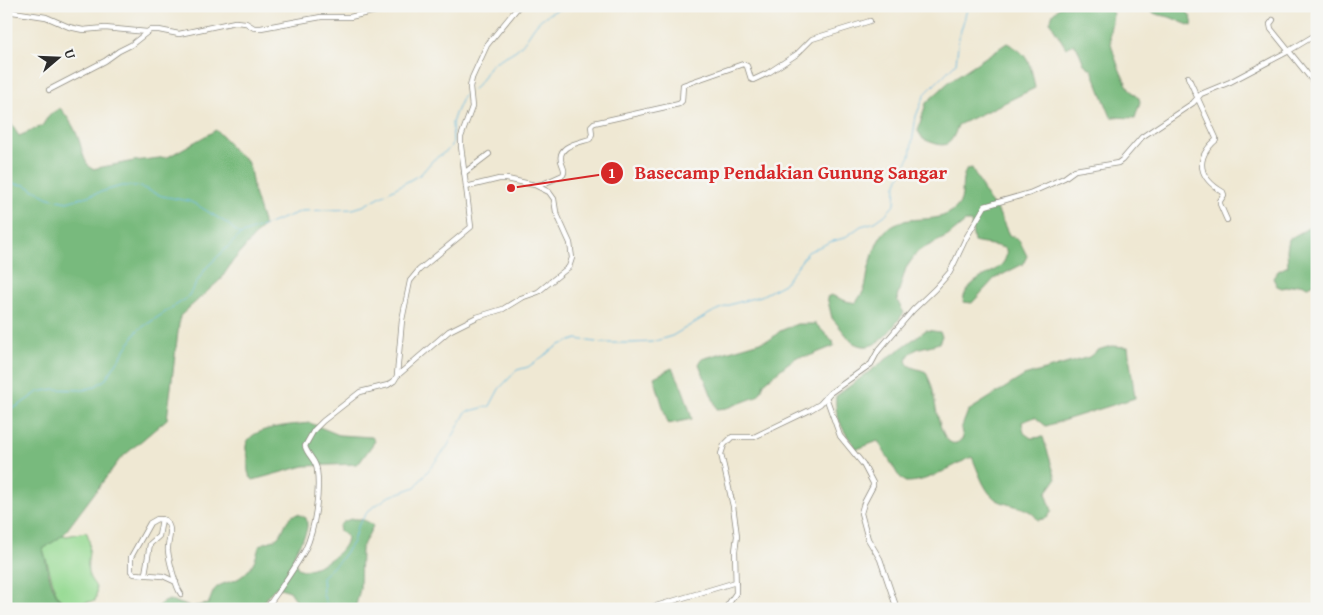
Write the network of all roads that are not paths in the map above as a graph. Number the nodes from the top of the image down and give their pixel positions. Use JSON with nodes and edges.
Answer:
{"nodes":[{"id":1,"x":397,"y":6,"type":"edge"},
{"id":2,"x":519,"y":6,"type":"edge"},
{"id":3,"x":6,"y":11,"type":"edge"},
{"id":4,"x":1273,"y":20,"type":"dead end"},
{"id":5,"x":870,"y":21,"type":"dead end"},
{"id":6,"x":147,"y":32,"type":"junction"},
{"id":7,"x":1317,"y":34,"type":"edge"},
{"id":8,"x":1290,"y":50,"type":"junction"},
{"id":9,"x":1188,"y":77,"type":"dead end"},
{"id":10,"x":1317,"y":86,"type":"edge"},
{"id":11,"x":49,"y":90,"type":"dead end"},
{"id":12,"x":1198,"y":97,"type":"junction"},
{"id":13,"x":489,"y":154,"type":"dead end"},
{"id":14,"x":464,"y":173,"type":"junction"},
{"id":15,"x":535,"y":185,"type":"junction"},
{"id":16,"x":466,"y":187,"type":"junction"},
{"id":17,"x":1227,"y":220,"type":"dead end"},
{"id":18,"x":397,"y":376,"type":"junction"},
{"id":19,"x":826,"y":397,"type":"junction"},
{"id":20,"x":162,"y":519,"type":"junction"},
{"id":21,"x":145,"y":574,"type":"junction"},
{"id":22,"x":176,"y":582,"type":"junction"},
{"id":23,"x":736,"y":582,"type":"junction"},
{"id":24,"x":181,"y":594,"type":"dead end"},
{"id":25,"x":266,"y":609,"type":"edge"},
{"id":26,"x":646,"y":609,"type":"edge"},
{"id":27,"x":725,"y":609,"type":"edge"},
{"id":28,"x":897,"y":609,"type":"edge"}],
"edges":[{"from":1,"to":6,"type":"street"},
{"from":2,"to":14,"type":"street"},
{"from":3,"to":6,"type":"street"},
{"from":4,"to":8,"type":"street"},
{"from":5,"to":15,"type":"street"},
{"from":6,"to":11,"type":"street"},
{"from":7,"to":8,"type":"street"},
{"from":8,"to":10,"type":"street"},
{"from":8,"to":12,"type":"street"},
{"from":9,"to":12,"type":"street"},
{"from":12,"to":17,"type":"street"},
{"from":12,"to":19,"type":"street"},
{"from":13,"to":14,"type":"street"},
{"from":14,"to":16,"type":"street"},
{"from":15,"to":16,"type":"street"},
{"from":15,"to":18,"type":"street"},
{"from":16,"to":18,"type":"street"},
{"from":18,"to":25,"type":"street"},
{"from":19,"to":23,"type":"street"},
{"from":19,"to":28,"type":"street"},
{"from":20,"to":21,"type":"street"},
{"from":20,"to":21,"type":"street"},
{"from":20,"to":22,"type":"street"},
{"from":21,"to":22,"type":"street"},
{"from":22,"to":24,"type":"street"},
{"from":23,"to":26,"type":"street"},
{"from":23,"to":27,"type":"street"}]}
